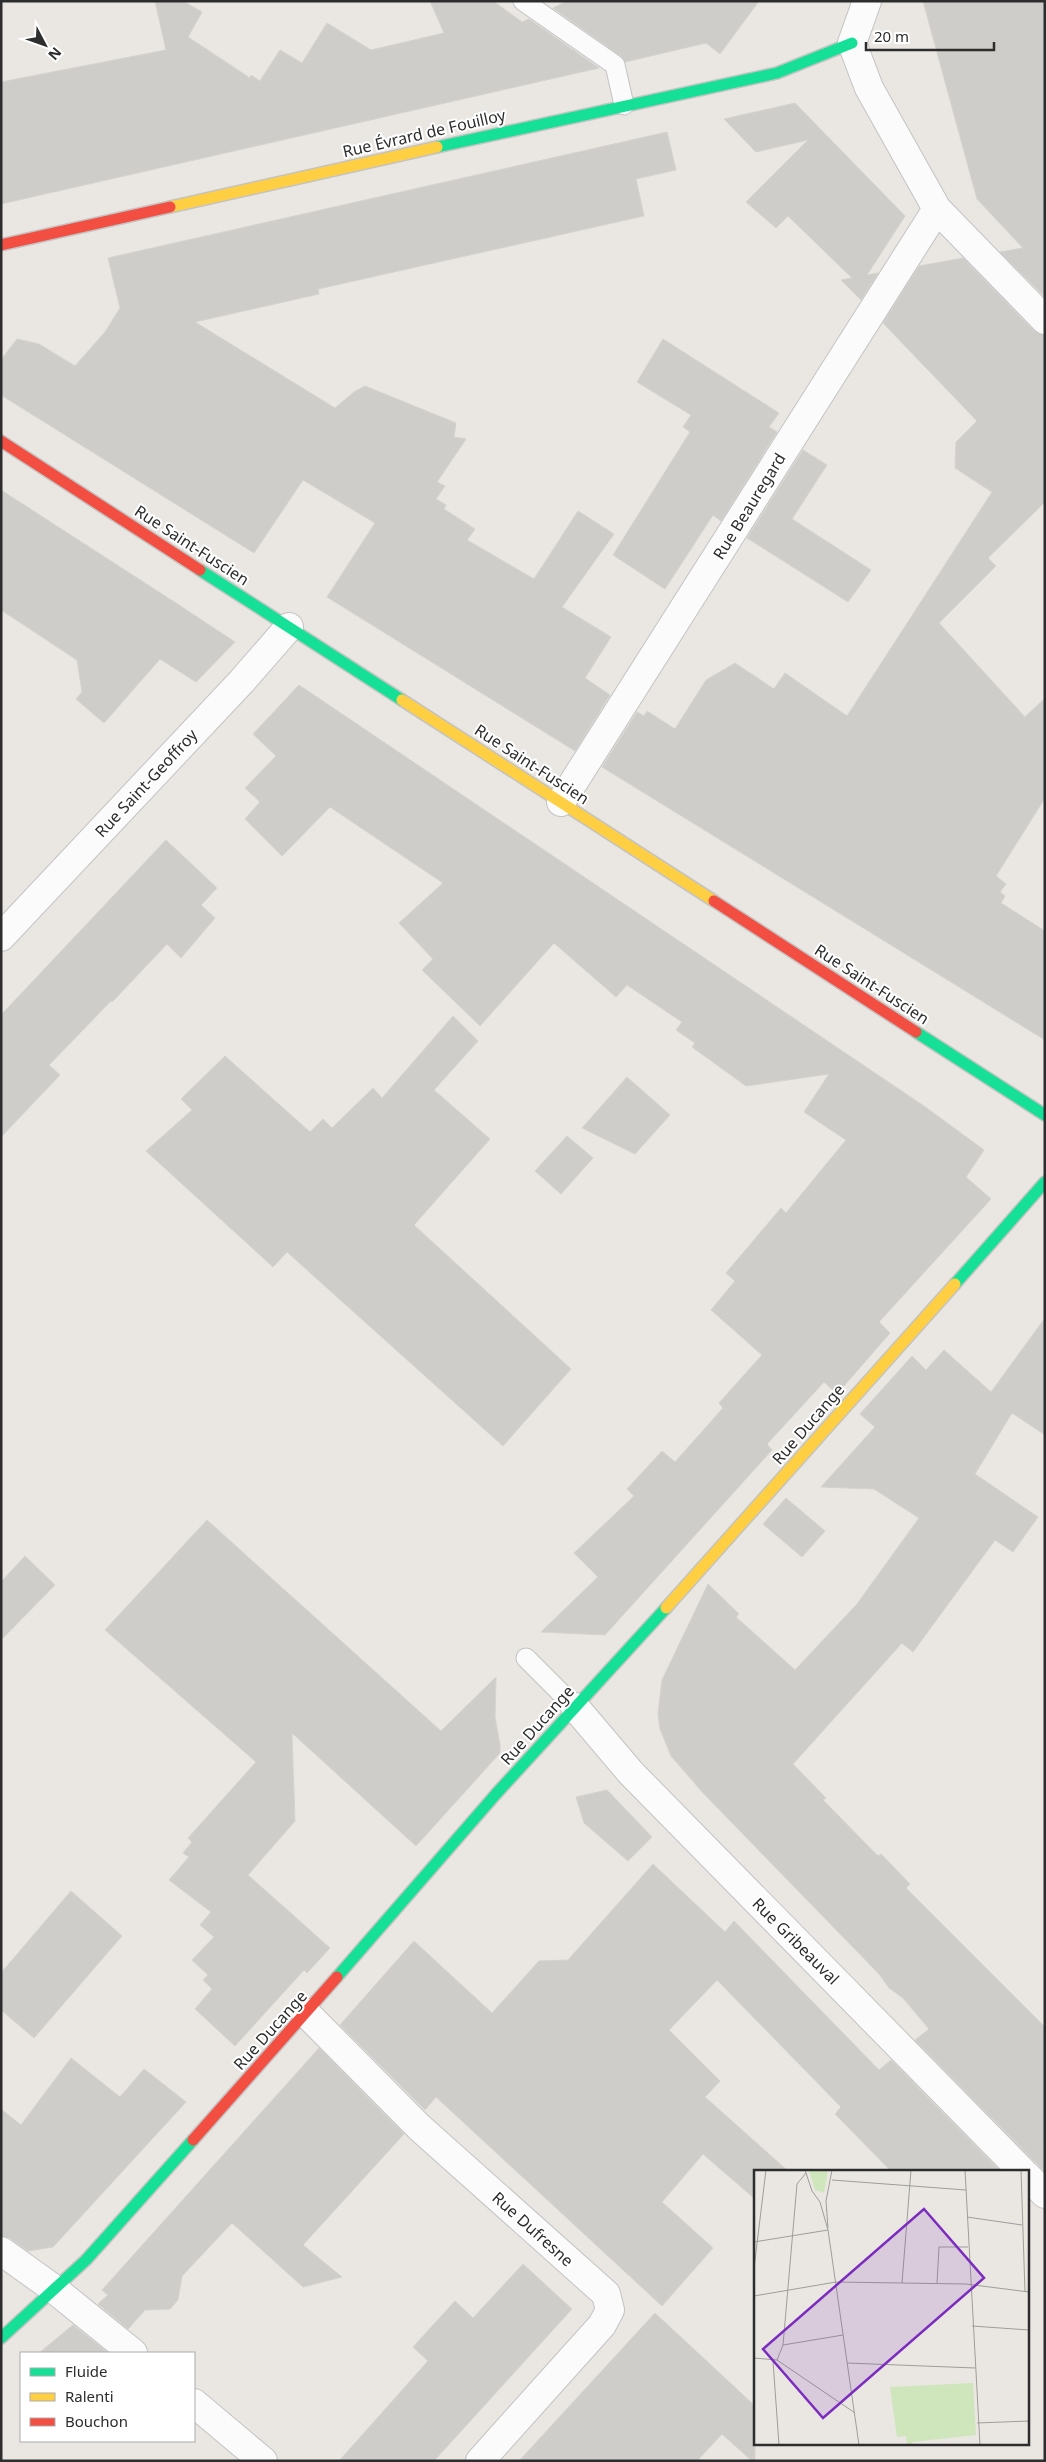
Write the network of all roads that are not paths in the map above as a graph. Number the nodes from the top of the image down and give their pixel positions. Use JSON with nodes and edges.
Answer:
{"nodes":[{"id":1,"x":522,"y":1,"type":"edge"},
{"id":2,"x":868,"y":1,"type":"edge"},
{"id":3,"x":852,"y":43,"type":"junction"},
{"id":4,"x":624,"y":105,"type":"junction"},
{"id":5,"x":937,"y":210,"type":"junction"},
{"id":6,"x":1,"y":245,"type":"edge"},
{"id":7,"x":1045,"y":320,"type":"edge"},
{"id":8,"x":1,"y":441,"type":"edge"},
{"id":9,"x":289,"y":627,"type":"junction"},
{"id":10,"x":561,"y":802,"type":"junction"},
{"id":11,"x":1,"y":937,"type":"edge"},
{"id":12,"x":1045,"y":1115,"type":"edge"},
{"id":13,"x":1045,"y":1182,"type":"edge"},
{"id":14,"x":526,"y":1658,"type":"dead end"},
{"id":15,"x":574,"y":1707,"type":"junction"},
{"id":16,"x":306,"y":2014,"type":"junction"},
{"id":17,"x":1021,"y":2170,"type":"edge"},
{"id":18,"x":1028,"y":2177,"type":"edge"},
{"id":19,"x":1045,"y":2194,"type":"edge"},
{"id":20,"x":1,"y":2251,"type":"edge"},
{"id":21,"x":54,"y":2289,"type":"junction"},
{"id":22,"x":1,"y":2338,"type":"edge"},
{"id":23,"x":132,"y":2352,"type":"edge"},
{"id":24,"x":195,"y":2404,"type":"edge"},
{"id":25,"x":263,"y":2461,"type":"edge"},
{"id":26,"x":480,"y":2461,"type":"edge"}],
"edges":[{"from":1,"to":4,"type":"lane"},
{"from":2,"to":3,"type":"street"},
{"from":3,"to":4,"type":"street","name":"Rue Évrard de Fouilloy"},
{"from":3,"to":5,"type":"street"},
{"from":4,"to":6,"type":"street","name":"Rue Évrard de Fouilloy"},
{"from":5,"to":7,"type":"street"},
{"from":5,"to":10,"type":"street","name":"Rue Beauregard"},
{"from":8,"to":9,"type":"street","name":"Rue Saint-Fuscien"},
{"from":9,"to":10,"type":"street","name":"Rue Saint-Fuscien"},
{"from":9,"to":11,"type":"street","name":"Rue Saint-Geoffroy"},
{"from":10,"to":12,"type":"street","name":"Rue Saint-Fuscien"},
{"from":13,"to":15,"type":"street","name":"Rue Ducange"},
{"from":14,"to":15,"type":"lane"},
{"from":15,"to":16,"type":"street","name":"Rue Ducange"},
{"from":15,"to":17,"type":"street","name":"Rue Gribeauval"},
{"from":16,"to":21,"type":"street","name":"Rue Ducange"},
{"from":16,"to":26,"type":"street","name":"Rue Dufresne"},
{"from":18,"to":19,"type":"street"},
{"from":20,"to":21,"type":"street"},
{"from":21,"to":22,"type":"street","name":"Rue Ducange"},
{"from":21,"to":23,"type":"street"},
{"from":24,"to":25,"type":"street"}]}
